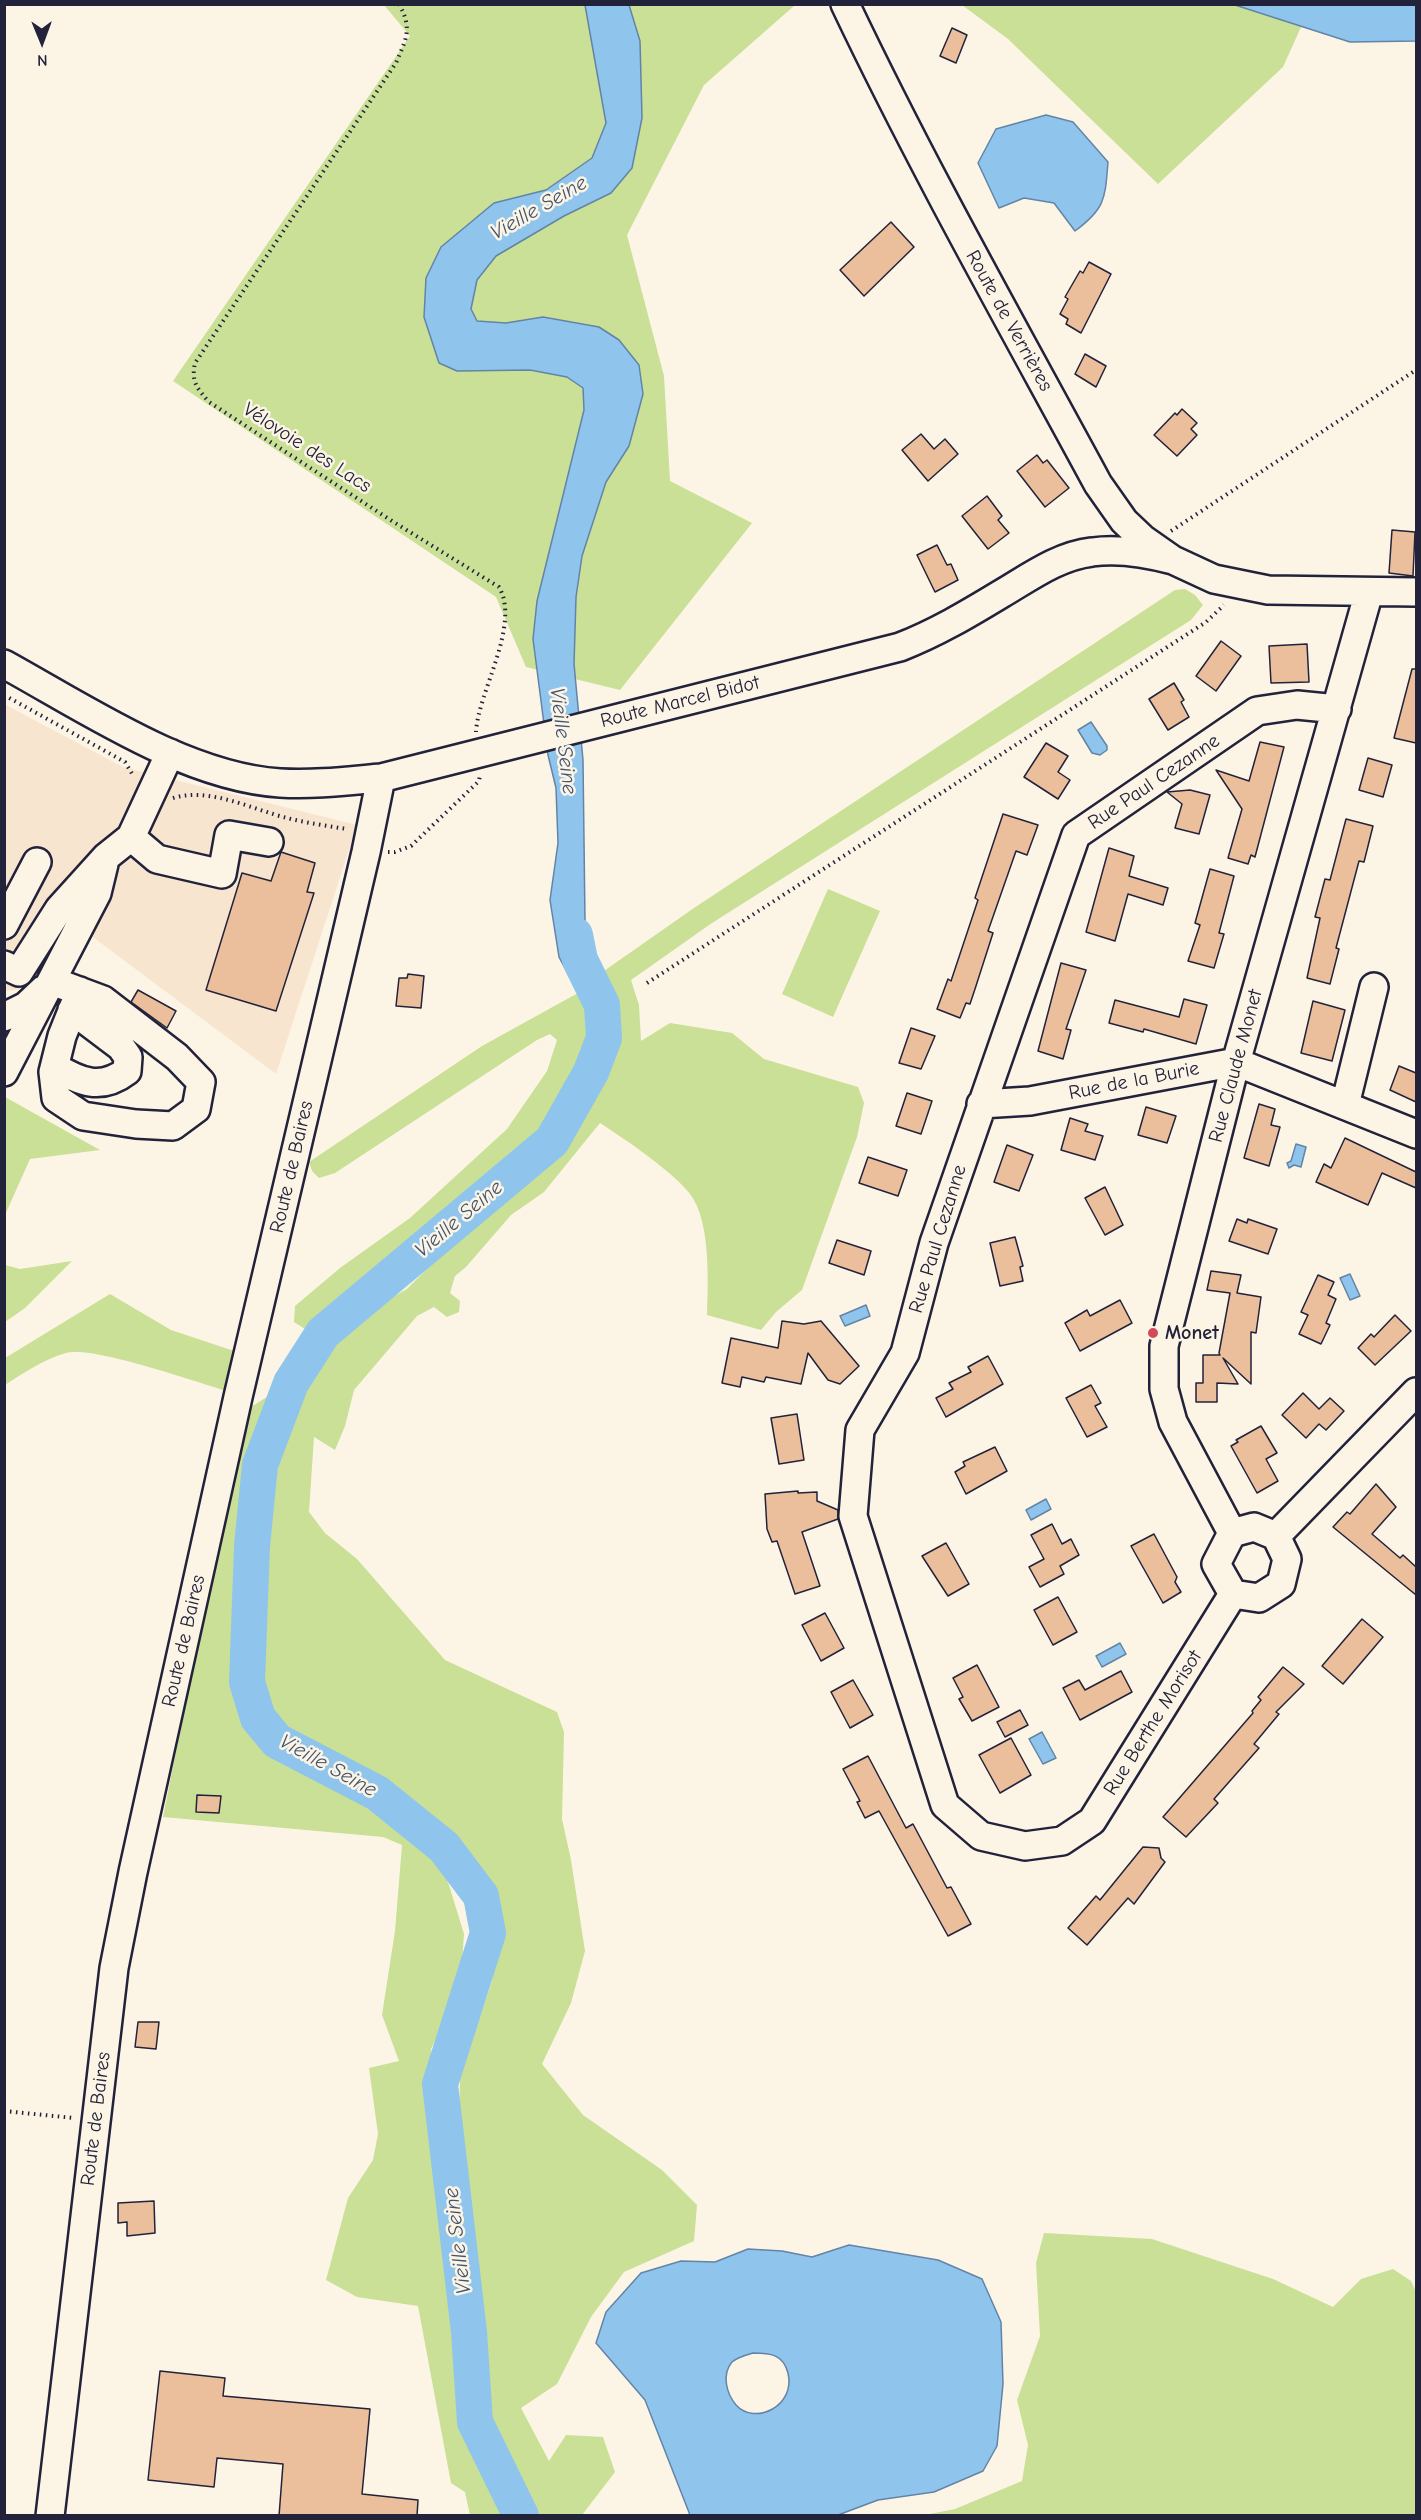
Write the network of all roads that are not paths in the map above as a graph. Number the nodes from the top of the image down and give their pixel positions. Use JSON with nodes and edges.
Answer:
{"nodes":[{"id":1,"x":845,"y":4,"type":"edge"},
{"id":2,"x":1173,"y":560,"type":"junction"},
{"id":3,"x":1369,"y":592,"type":"junction"},
{"id":4,"x":1416,"y":592,"type":"edge"},
{"id":5,"x":4,"y":664,"type":"edge"},
{"id":6,"x":1337,"y":709,"type":"junction"},
{"id":7,"x":170,"y":753,"type":"junction"},
{"id":8,"x":381,"y":778,"type":"junction"},
{"id":9,"x":130,"y":837,"type":"junction"},
{"id":10,"x":269,"y":842,"type":"dead end"},
{"id":11,"x":106,"y":857,"type":"junction"},
{"id":12,"x":37,"y":862,"type":"dead end"},
{"id":13,"x":4,"y":925,"type":"edge"},
{"id":14,"x":4,"y":965,"type":"edge"},
{"id":15,"x":52,"y":981,"type":"junction"},
{"id":16,"x":1374,"y":987,"type":"dead end"},
{"id":17,"x":76,"y":1000,"type":"junction"},
{"id":18,"x":4,"y":1017,"type":"edge"},
{"id":19,"x":1236,"y":1062,"type":"junction"},
{"id":20,"x":55,"y":1067,"type":"junction"},
{"id":21,"x":4,"y":1072,"type":"edge"},
{"id":22,"x":981,"y":1104,"type":"junction"},
{"id":23,"x":1345,"y":1105,"type":"junction"},
{"id":24,"x":1416,"y":1134,"type":"edge"},
{"id":25,"x":1416,"y":1392,"type":"edge"},
{"id":26,"x":1232,"y":1533,"type":"junction"},
{"id":27,"x":1276,"y":1536,"type":"junction"},
{"id":28,"x":1233,"y":1594,"type":"junction"},
{"id":29,"x":1062,"y":1841,"type":"joint"},
{"id":30,"x":50,"y":2516,"type":"edge"}],
"edges":[{"from":1,"to":2,"type":"street","name":"Route de Verrières"},
{"from":2,"to":3,"type":"street","name":"Route de Verrières"},
{"from":2,"to":8,"type":"street","name":"Route Marcel Bidot"},
{"from":3,"to":4,"type":"street","name":"Route de Verrières"},
{"from":3,"to":6,"type":"street","name":"Rue Claude Monet"},
{"from":5,"to":7,"type":"street","name":"Route Marcel Bidot"},
{"from":6,"to":19,"type":"street","name":"Rue Claude Monet"},
{"from":6,"to":22,"type":"street","name":"Rue Paul Cezanne"},
{"from":7,"to":8,"type":"street","name":"Route Marcel Bidot"},
{"from":7,"to":9,"type":"street"},
{"from":8,"to":30,"type":"street","name":"Route de Baires"},
{"from":9,"to":10,"type":"street"},
{"from":9,"to":11,"type":"street"},
{"from":11,"to":14,"type":"street"},
{"from":11,"to":15,"type":"street"},
{"from":12,"to":13,"type":"street"},
{"from":15,"to":17,"type":"street"},
{"from":15,"to":18,"type":"street"},
{"from":15,"to":21,"type":"street"},
{"from":16,"to":23,"type":"street"},
{"from":17,"to":20,"type":"street"},
{"from":17,"to":20,"type":"street"},
{"from":17,"to":20,"type":"street"},
{"from":19,"to":22,"type":"street","name":"Rue de la Burie"},
{"from":19,"to":23,"type":"street"},
{"from":19,"to":26,"type":"street","name":"Rue Claude Monet"},
{"from":22,"to":29,"type":"street","name":"Rue Paul Cezanne"},
{"from":23,"to":24,"type":"street"},
{"from":25,"to":27,"type":"street"},
{"from":26,"to":27,"type":"street"},
{"from":26,"to":28,"type":"street"},
{"from":27,"to":28,"type":"street"},
{"from":28,"to":29,"type":"street","name":"Rue Berthe Morisot"}]}
